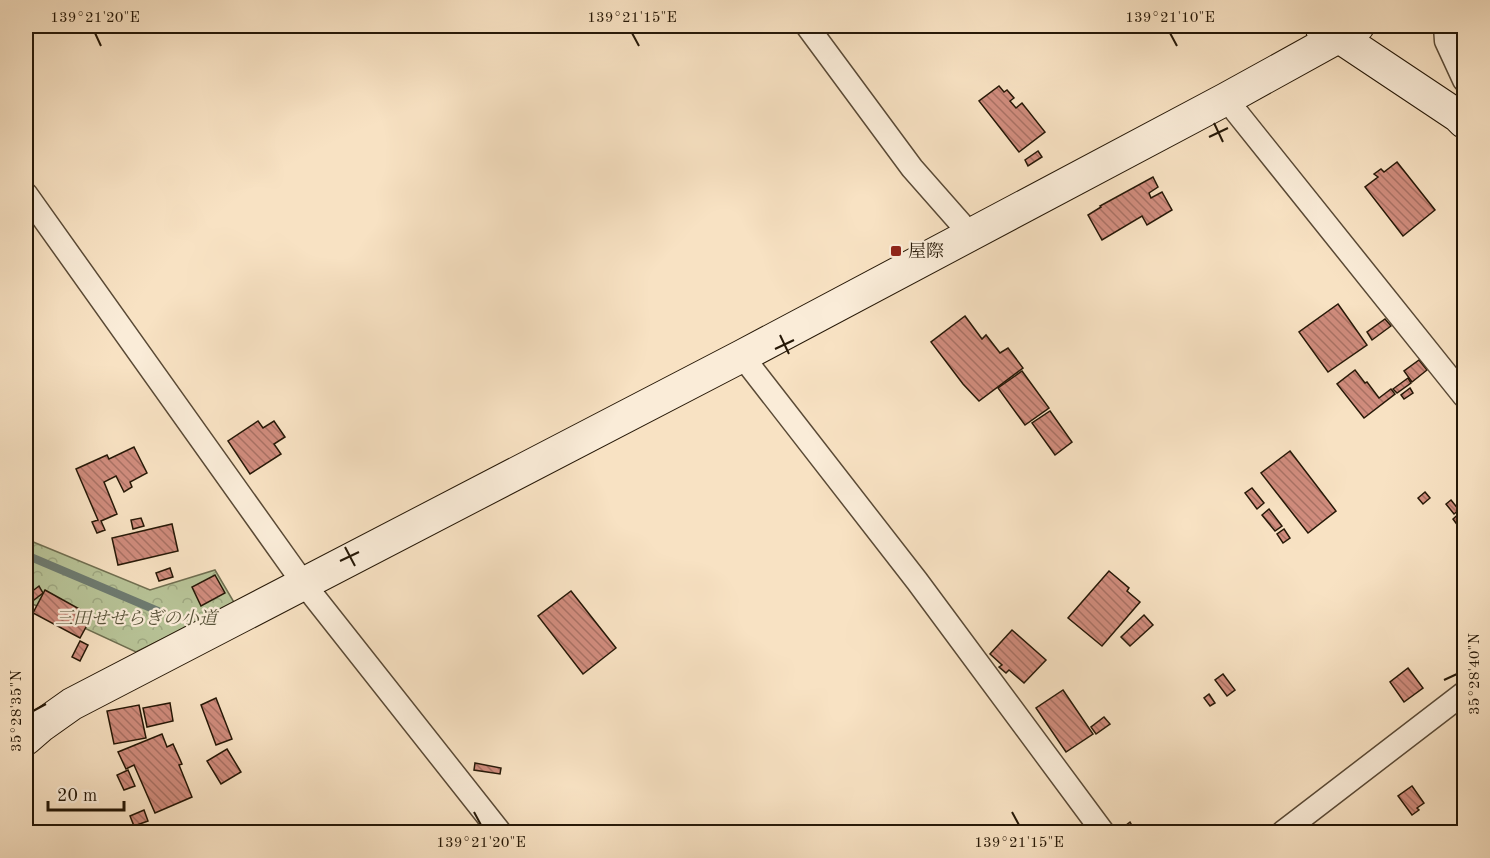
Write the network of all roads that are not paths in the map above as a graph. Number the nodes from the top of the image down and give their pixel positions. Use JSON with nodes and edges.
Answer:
{"nodes":[{"id":1,"x":807,"y":26,"type":"edge"},
{"id":2,"x":1445,"y":26,"type":"edge"},
{"id":3,"x":1337,"y":29,"type":"edge"},
{"id":4,"x":1464,"y":80,"type":"edge"},
{"id":5,"x":1226,"y":99,"type":"junction"},
{"id":6,"x":1462,"y":116,"type":"edge"},
{"id":7,"x":26,"y":194,"type":"edge"},
{"id":8,"x":971,"y":235,"type":"junction"},
{"id":9,"x":742,"y":356,"type":"junction"},
{"id":10,"x":1464,"y":396,"type":"edge"},
{"id":11,"x":304,"y":584,"type":"junction"},
{"id":12,"x":1464,"y":693,"type":"edge"},
{"id":13,"x":26,"y":739,"type":"edge"},
{"id":14,"x":500,"y":832,"type":"edge"},
{"id":15,"x":1102,"y":832,"type":"edge"},
{"id":16,"x":1282,"y":832,"type":"edge"}],
"edges":[{"from":1,"to":8,"type":"street"},
{"from":2,"to":4,"type":"street"},
{"from":3,"to":5,"type":"street"},
{"from":3,"to":6,"type":"street"},
{"from":5,"to":8,"type":"street"},
{"from":5,"to":10,"type":"street"},
{"from":7,"to":11,"type":"street"},
{"from":8,"to":9,"type":"street"},
{"from":9,"to":11,"type":"street"},
{"from":9,"to":15,"type":"street"},
{"from":11,"to":13,"type":"street"},
{"from":11,"to":14,"type":"street"},
{"from":12,"to":16,"type":"street"}]}
